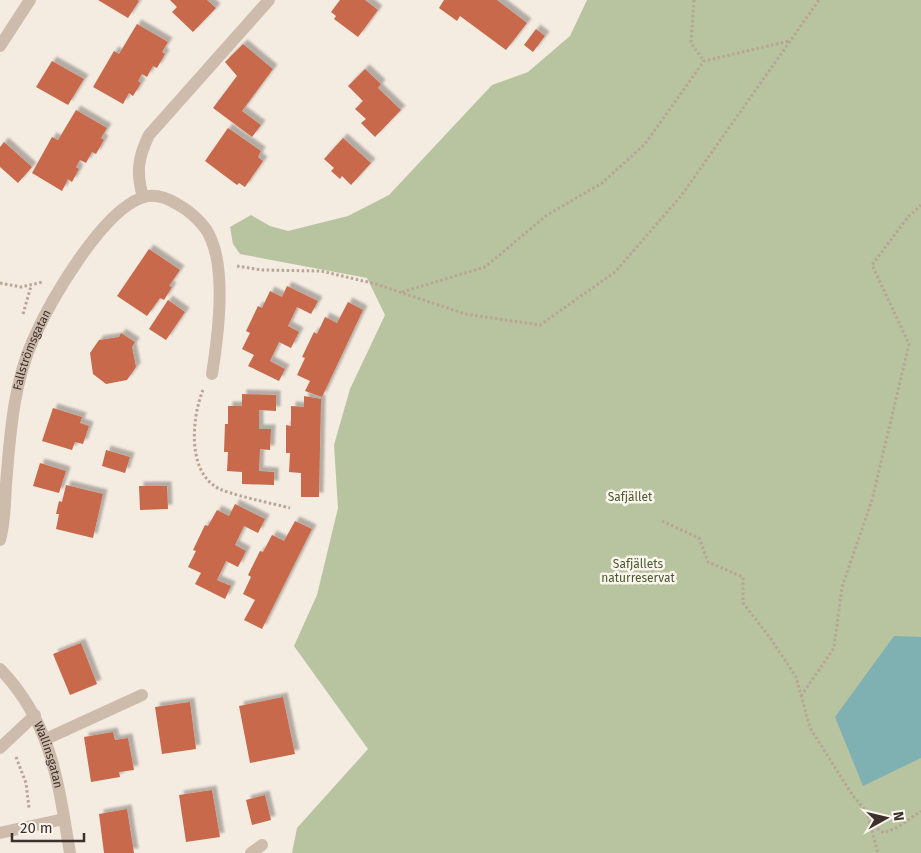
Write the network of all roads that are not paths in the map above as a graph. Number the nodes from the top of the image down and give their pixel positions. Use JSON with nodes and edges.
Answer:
{"nodes":[{"id":1,"x":30,"y":0,"type":"edge"},
{"id":2,"x":269,"y":0,"type":"edge"},
{"id":3,"x":0,"y":46,"type":"edge"},
{"id":4,"x":143,"y":197,"type":"junction"},
{"id":5,"x":212,"y":374,"type":"road end"},
{"id":6,"x":0,"y":540,"type":"edge"},
{"id":7,"x":0,"y":669,"type":"edge"},
{"id":8,"x":142,"y":695,"type":"dead end"},
{"id":9,"x":35,"y":716,"type":"junction"},
{"id":10,"x":46,"y":739,"type":"junction"},
{"id":11,"x":5,"y":743,"type":"edge"},
{"id":12,"x":64,"y":819,"type":"junction"},
{"id":13,"x":0,"y":833,"type":"edge"},
{"id":14,"x":262,"y":845,"type":"dead end"},
{"id":15,"x":70,"y":853,"type":"edge"},
{"id":16,"x":251,"y":853,"type":"edge"}],
"edges":[{"from":1,"to":3,"type":"street"},
{"from":2,"to":4,"type":"street"},
{"from":4,"to":5,"type":"street"},
{"from":4,"to":6,"type":"street","name":"Fallströmsgatan"},
{"from":7,"to":9,"type":"street","name":"Wallinsgatan"},
{"from":8,"to":10,"type":"street"},
{"from":9,"to":10,"type":"street","name":"Wallinsgatan"},
{"from":9,"to":11,"type":"street"},
{"from":10,"to":12,"type":"street","name":"Wallinsgatan"},
{"from":12,"to":13,"type":"street"},
{"from":12,"to":15,"type":"street","name":"Wallinsgatan"},
{"from":14,"to":16,"type":"street"}]}
